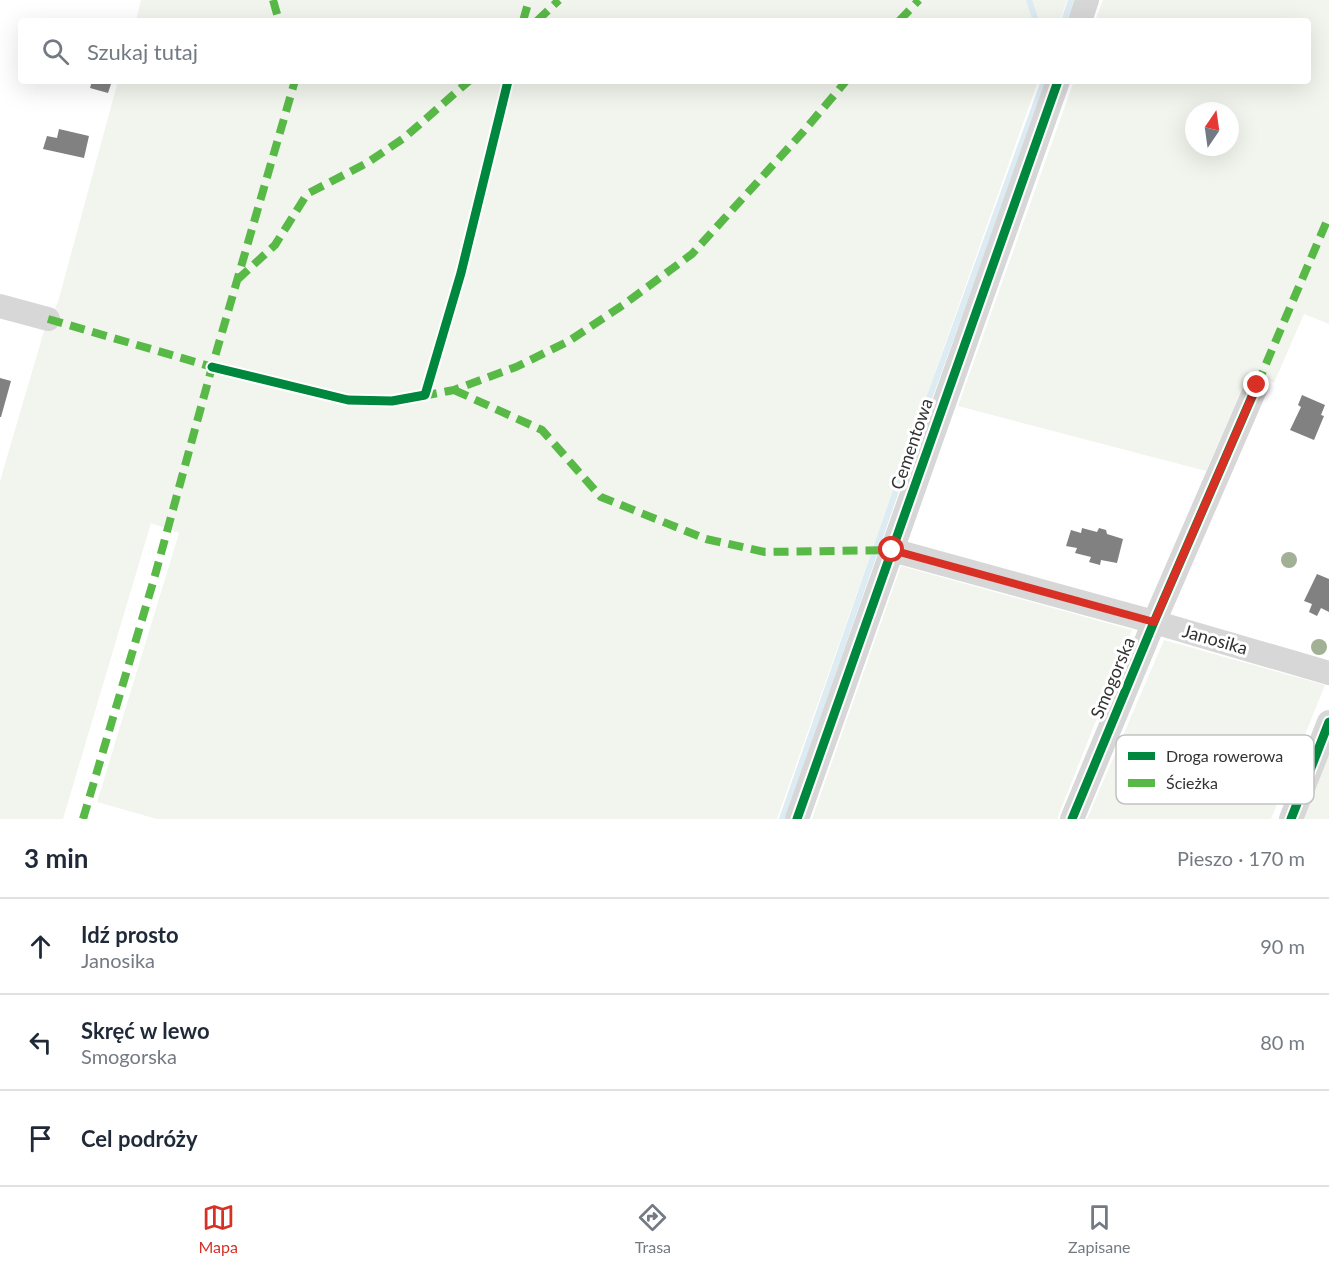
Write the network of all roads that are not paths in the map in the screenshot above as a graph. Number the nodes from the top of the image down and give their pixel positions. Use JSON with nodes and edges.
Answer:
{"nodes":[{"id":1,"x":1087,"y":0,"type":"edge"},
{"id":2,"x":1081,"y":18,"type":"edge"},
{"id":3,"x":1057,"y":84,"type":"edge"},
{"id":4,"x":0,"y":306,"type":"edge"},
{"id":5,"x":48,"y":319,"type":"dead end"},
{"id":6,"x":1257,"y":385,"type":"dead end"},
{"id":7,"x":892,"y":550,"type":"junction"},
{"id":8,"x":1154,"y":622,"type":"junction"},
{"id":9,"x":1329,"y":673,"type":"edge"},
{"id":10,"x":1329,"y":722,"type":"edge"},
{"id":11,"x":1314,"y":760,"type":"edge"},
{"id":12,"x":1297,"y":804,"type":"edge"},
{"id":13,"x":797,"y":819,"type":"edge"},
{"id":14,"x":1072,"y":819,"type":"edge"},
{"id":15,"x":1291,"y":819,"type":"edge"}],
"edges":[{"from":1,"to":2,"type":"street"},
{"from":3,"to":7,"type":"street","name":"Cementowa"},
{"from":4,"to":5,"type":"street"},
{"from":6,"to":8,"type":"street","name":"Smogorska"},
{"from":7,"to":8,"type":"street","name":"Janosika"},
{"from":7,"to":13,"type":"street","name":"Cementowa"},
{"from":8,"to":9,"type":"street","name":"Janosika"},
{"from":8,"to":14,"type":"street","name":"Smogorska"},
{"from":10,"to":11,"type":"street"},
{"from":12,"to":15,"type":"street"}]}
